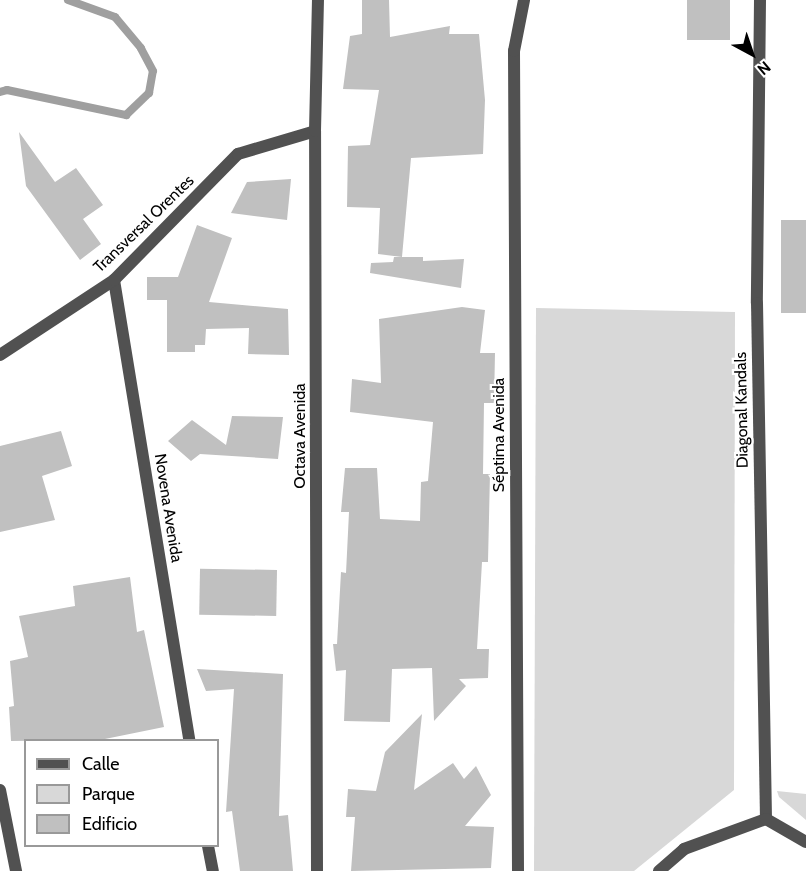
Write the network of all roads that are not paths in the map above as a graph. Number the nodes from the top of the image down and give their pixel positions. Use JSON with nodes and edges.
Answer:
{"nodes":[{"id":1,"x":318,"y":0,"type":"edge"},
{"id":2,"x":524,"y":0,"type":"edge"},
{"id":3,"x":760,"y":0,"type":"edge"},
{"id":4,"x":315,"y":131,"type":"junction"},
{"id":5,"x":114,"y":280,"type":"junction"},
{"id":6,"x":0,"y":355,"type":"edge"},
{"id":7,"x":189,"y":739,"type":"edge"},
{"id":8,"x":0,"y":790,"type":"edge"},
{"id":9,"x":766,"y":819,"type":"junction"},
{"id":10,"x":806,"y":842,"type":"edge"},
{"id":11,"x":208,"y":847,"type":"edge"},
{"id":12,"x":16,"y":871,"type":"edge"},
{"id":13,"x":213,"y":871,"type":"edge"},
{"id":14,"x":317,"y":871,"type":"edge"},
{"id":15,"x":518,"y":871,"type":"edge"},
{"id":16,"x":659,"y":871,"type":"edge"}],
"edges":[{"from":1,"to":4,"type":"street","name":"Octava Avenida"},
{"from":2,"to":15,"type":"street","name":"Séptima Avenida"},
{"from":3,"to":9,"type":"street","name":"Diagonal Kandals"},
{"from":4,"to":5,"type":"street","name":"Transversal Orentes"},
{"from":4,"to":14,"type":"street","name":"Octava Avenida"},
{"from":5,"to":6,"type":"street","name":"Transversal Orentes"},
{"from":5,"to":7,"type":"street","name":"Novena Avenida"},
{"from":8,"to":12,"type":"street"},
{"from":9,"to":10,"type":"street"},
{"from":9,"to":16,"type":"street"},
{"from":11,"to":13,"type":"street"}]}
